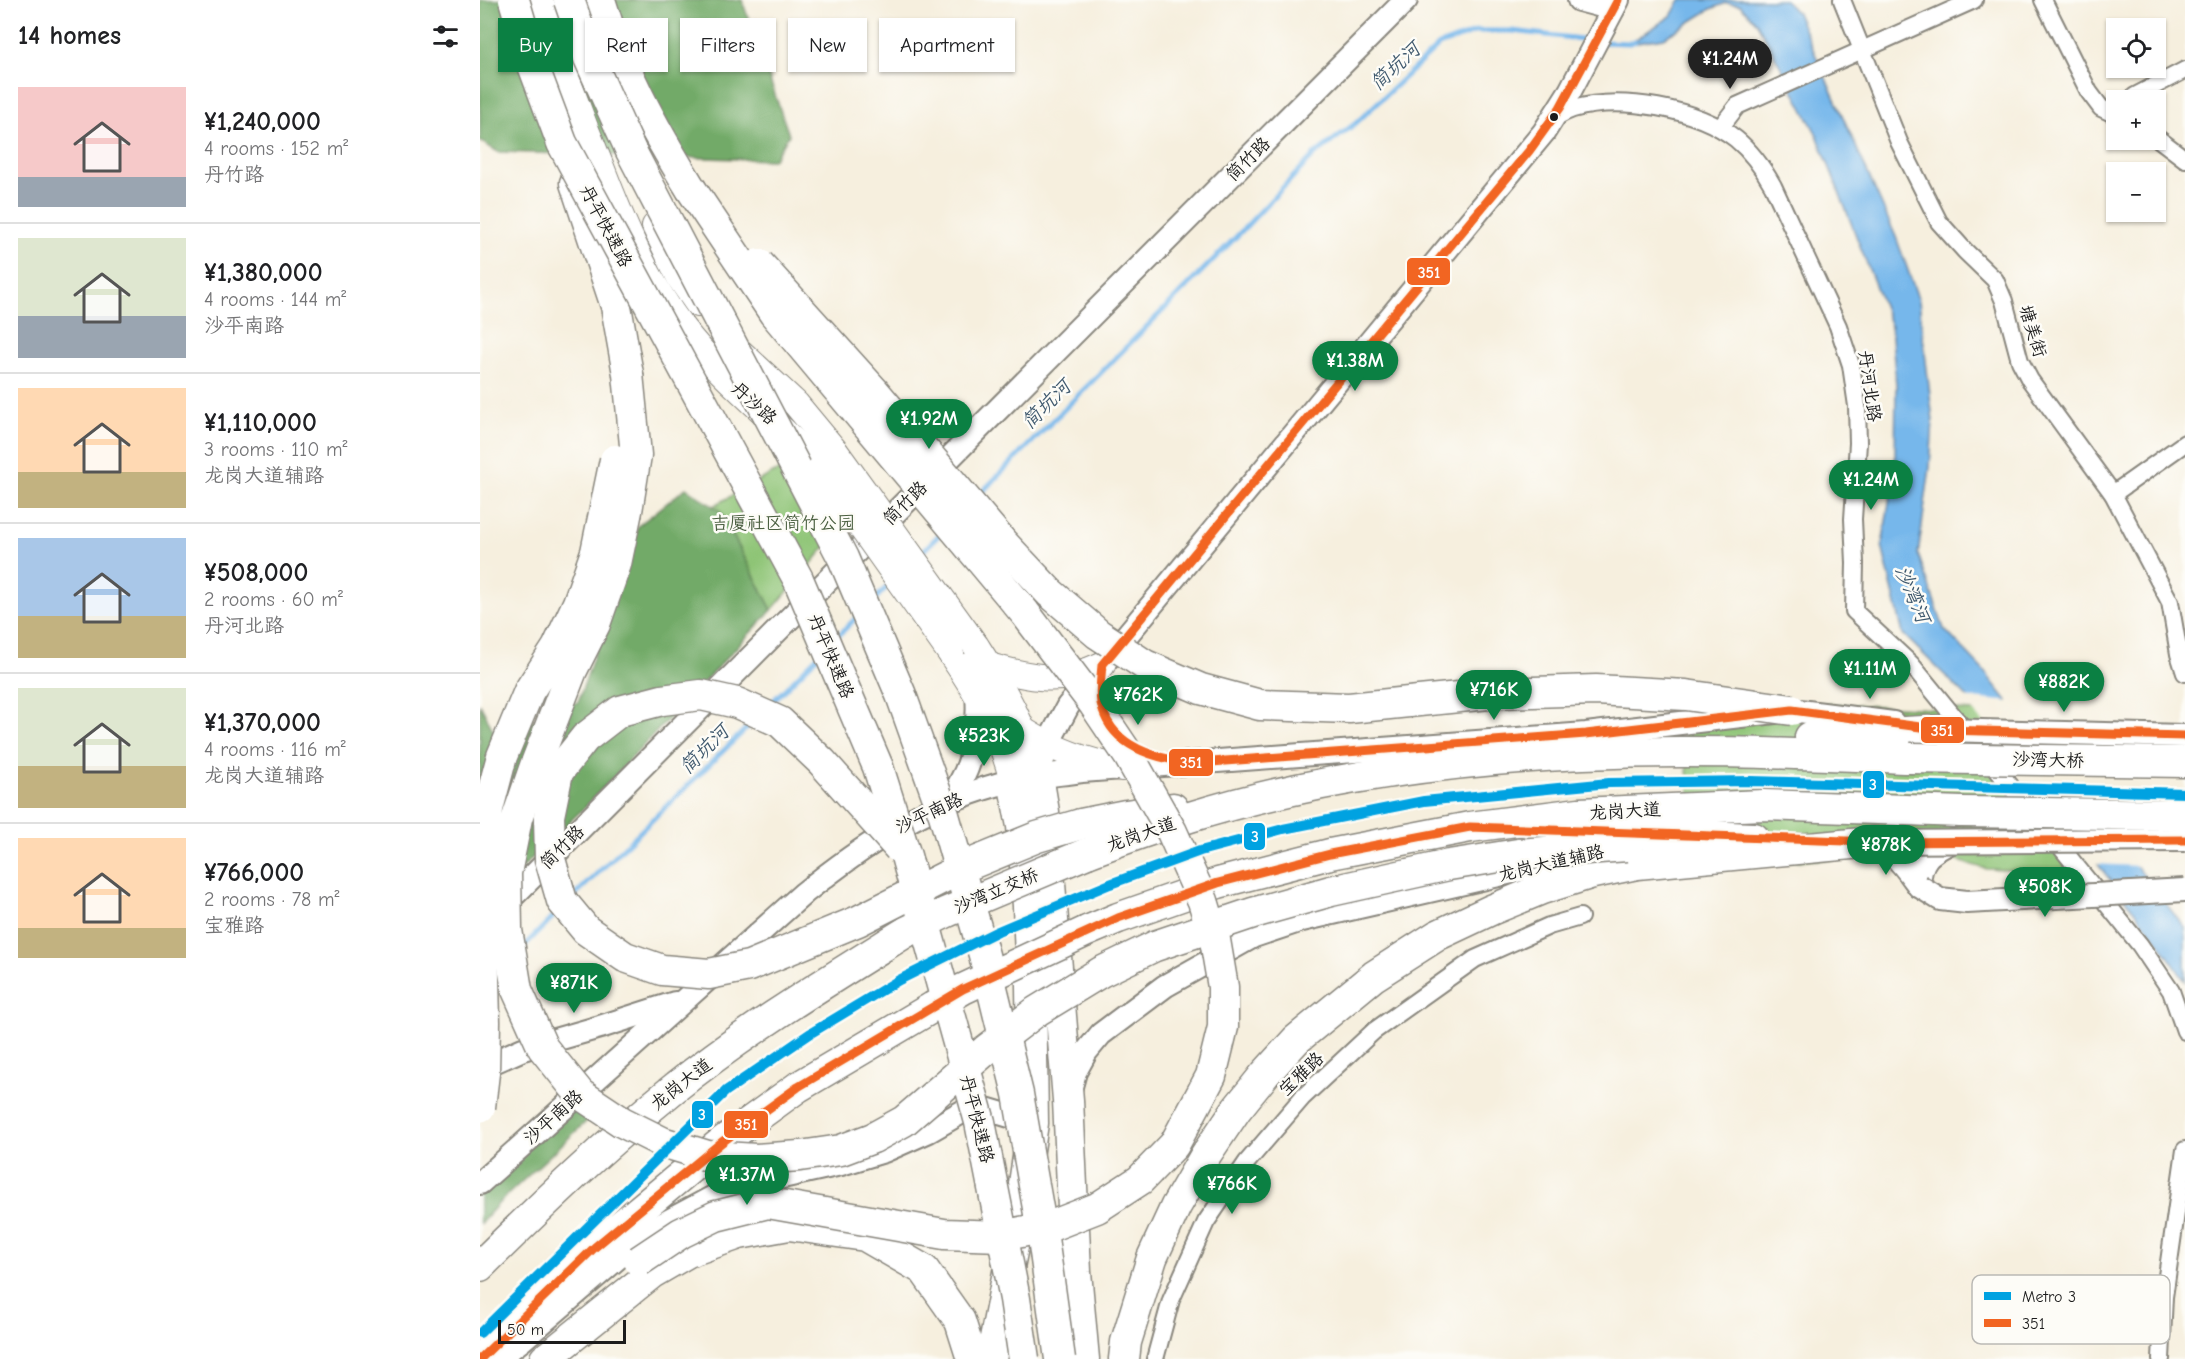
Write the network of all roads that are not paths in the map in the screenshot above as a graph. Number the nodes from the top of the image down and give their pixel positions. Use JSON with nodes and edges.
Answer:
{"nodes":[{"id":1,"x":514,"y":0,"type":"edge"},
{"id":2,"x":540,"y":0,"type":"edge"},
{"id":3,"x":570,"y":0,"type":"edge"},
{"id":4,"x":600,"y":0,"type":"edge"},
{"id":5,"x":1406,"y":0,"type":"edge"},
{"id":6,"x":1579,"y":0,"type":"edge"},
{"id":7,"x":1842,"y":0,"type":"edge"},
{"id":8,"x":1974,"y":0,"type":"edge"},
{"id":9,"x":2043,"y":0,"type":"edge"},
{"id":10,"x":1612,"y":12,"type":"edge"},
{"id":11,"x":1854,"y":53,"type":"junction"},
{"id":12,"x":2185,"y":70,"type":"edge"},
{"id":13,"x":2147,"y":90,"type":"edge"},
{"id":14,"x":2106,"y":110,"type":"edge"},
{"id":15,"x":1552,"y":119,"type":"junction"},
{"id":16,"x":1720,"y":128,"type":"junction"},
{"id":17,"x":562,"y":143,"type":"junction"},
{"id":18,"x":2166,"y":145,"type":"edge"},
{"id":19,"x":2185,"y":159,"type":"edge"},
{"id":20,"x":691,"y":189,"type":"junction"},
{"id":21,"x":628,"y":374,"type":"junction"},
{"id":22,"x":2185,"y":443,"type":"edge"},
{"id":23,"x":828,"y":460,"type":"junction"},
{"id":24,"x":2113,"y":494,"type":"junction"},
{"id":25,"x":983,"y":656,"type":"junction"},
{"id":26,"x":1102,"y":665,"type":"junction"},
{"id":27,"x":2185,"y":674,"type":"edge"},
{"id":28,"x":977,"y":692,"type":"junction"},
{"id":29,"x":1792,"y":710,"type":"junction"},
{"id":30,"x":1943,"y":730,"type":"junction"},
{"id":31,"x":1024,"y":731,"type":"junction"},
{"id":32,"x":2185,"y":736,"type":"edge"},
{"id":33,"x":1048,"y":745,"type":"junction"},
{"id":34,"x":1670,"y":752,"type":"junction"},
{"id":35,"x":2185,"y":762,"type":"edge"},
{"id":36,"x":1198,"y":763,"type":"junction"},
{"id":37,"x":1122,"y":768,"type":"junction"},
{"id":38,"x":967,"y":795,"type":"junction"},
{"id":39,"x":1023,"y":797,"type":"junction"},
{"id":40,"x":941,"y":806,"type":"junction"},
{"id":41,"x":2185,"y":815,"type":"edge"},
{"id":42,"x":1470,"y":827,"type":"junction"},
{"id":43,"x":2185,"y":832,"type":"edge"},
{"id":44,"x":1084,"y":839,"type":"junction"},
{"id":45,"x":2144,"y":839,"type":"junction"},
{"id":46,"x":2185,"y":840,"type":"edge"},
{"id":47,"x":1953,"y":841,"type":"junction"},
{"id":48,"x":1874,"y":842,"type":"junction"},
{"id":49,"x":1627,"y":846,"type":"junction"},
{"id":50,"x":906,"y":856,"type":"junction"},
{"id":51,"x":1919,"y":886,"type":"junction"},
{"id":52,"x":2185,"y":890,"type":"edge"},
{"id":53,"x":1580,"y":917,"type":"dead end"},
{"id":54,"x":480,"y":929,"type":"edge"},
{"id":55,"x":906,"y":932,"type":"joint"},
{"id":56,"x":685,"y":999,"type":"junction"},
{"id":57,"x":2185,"y":1031,"type":"edge"},
{"id":58,"x":480,"y":1068,"type":"edge"},
{"id":59,"x":1068,"y":1100,"type":"junction"},
{"id":60,"x":480,"y":1107,"type":"edge"},
{"id":61,"x":1033,"y":1122,"type":"junction"},
{"id":62,"x":2185,"y":1150,"type":"edge"},
{"id":63,"x":480,"y":1183,"type":"edge"},
{"id":64,"x":480,"y":1266,"type":"edge"},
{"id":65,"x":645,"y":1267,"type":"junction"},
{"id":66,"x":2167,"y":1275,"type":"edge"},
{"id":67,"x":2162,"y":1344,"type":"edge"},
{"id":68,"x":480,"y":1359,"type":"edge"},
{"id":69,"x":497,"y":1359,"type":"edge"},
{"id":70,"x":537,"y":1359,"type":"edge"},
{"id":71,"x":545,"y":1359,"type":"edge"},
{"id":72,"x":972,"y":1359,"type":"edge"},
{"id":73,"x":990,"y":1359,"type":"edge"},
{"id":74,"x":1024,"y":1359,"type":"edge"},
{"id":75,"x":1060,"y":1359,"type":"edge"},
{"id":76,"x":1084,"y":1359,"type":"edge"},
{"id":77,"x":1124,"y":1359,"type":"edge"},
{"id":78,"x":1155,"y":1359,"type":"edge"},
{"id":79,"x":2161,"y":1359,"type":"edge"}],
"edges":[{"from":1,"to":17,"type":"highway","name":"丹平快速路","bridge":true},
{"from":2,"to":23,"type":"main road","name":"丹沙路"},
{"from":3,"to":23,"type":"main road","name":"丹沙路"},
{"from":3,"to":75,"type":"highway","bridge":true},
{"from":4,"to":20,"type":"highway"},
{"from":5,"to":54,"type":"main road","name":"简竹路"},
{"from":6,"to":10,"type":"main road"},
{"from":7,"to":11,"type":"street","name":"塘美街"},
{"from":8,"to":11,"type":"street"},
{"from":9,"to":14,"type":"street"},
{"from":10,"to":15,"type":"main road"},
{"from":11,"to":16,"type":"street"},
{"from":11,"to":24,"type":"street","name":"塘美街"},
{"from":12,"to":13,"type":"street"},
{"from":15,"to":16,"type":"street","name":"丹河北路"},
{"from":15,"to":26,"type":"main road"},
{"from":16,"to":57,"type":"street","name":"丹河北路"},
{"from":17,"to":21,"type":"highway","bridge":true},
{"from":17,"to":50,"type":"highway","name":"丹平快速路","bridge":true},
{"from":18,"to":19,"type":"street"},
{"from":20,"to":29,"type":"highway","bridge":true},
{"from":20,"to":65,"type":"highway","bridge":true},
{"from":21,"to":49,"type":"highway","bridge":true},
{"from":21,"to":60,"type":"highway","bridge":true},
{"from":22,"to":24,"type":"street"},
{"from":23,"to":25,"type":"main road","name":"丹沙路","bridge":true},
{"from":23,"to":28,"type":"main road","name":"丹沙路","bridge":true},
{"from":24,"to":27,"type":"street","name":"塘美街"},
{"from":25,"to":26,"type":"main road"},
{"from":25,"to":31,"type":"main road","name":"丹沙路"},
{"from":26,"to":33,"type":"main road"},
{"from":26,"to":36,"type":"main road"},
{"from":28,"to":39,"type":"main road","name":"丹沙路"},
{"from":28,"to":40,"type":"main road"},
{"from":29,"to":30,"type":"main road"},
{"from":29,"to":36,"type":"main road"},
{"from":30,"to":32,"type":"main road","bridge":true},
{"from":30,"to":34,"type":"highway"},
{"from":31,"to":33,"type":"main road"},
{"from":31,"to":39,"type":"main road","name":"丹沙路"},
{"from":33,"to":37,"type":"main road"},
{"from":33,"to":39,"type":"main road"},
{"from":34,"to":35,"type":"highway","name":"沙湾大桥","bridge":true},
{"from":34,"to":44,"type":"highway"},
{"from":36,"to":37,"type":"main road"},
{"from":37,"to":39,"type":"main road"},
{"from":38,"to":39,"type":"main road","name":"沙平南路"},
{"from":38,"to":39,"type":"main road"},
{"from":38,"to":40,"type":"main road","name":"沙平南路"},
{"from":39,"to":59,"type":"highway"},
{"from":39,"to":61,"type":"highway"},
{"from":40,"to":56,"type":"main road","name":"沙平南路"},
{"from":41,"to":42,"type":"highway","name":"龙岗大道","bridge":true},
{"from":42,"to":48,"type":"highway"},
{"from":42,"to":68,"type":"highway","name":"龙岗大道","bridge":true},
{"from":43,"to":45,"type":"highway","bridge":true},
{"from":44,"to":50,"type":"highway","bridge":true},
{"from":44,"to":55,"type":"highway","name":"沙湾立交桥","bridge":true},
{"from":45,"to":46,"type":"main road","name":"龙岗大道辅路","bridge":true},
{"from":45,"to":47,"type":"main road","name":"龙岗大道辅路","bridge":true},
{"from":47,"to":48,"type":"main road","name":"龙岗大道辅路","bridge":true},
{"from":47,"to":51,"type":"main road","bridge":true},
{"from":48,"to":49,"type":"main road","name":"龙岗大道辅路"},
{"from":48,"to":51,"type":"main road"},
{"from":48,"to":77,"type":"highway"},
{"from":49,"to":59,"type":"main road","name":"龙岗大道辅路"},
{"from":50,"to":74,"type":"highway","name":"丹平快速路","bridge":true},
{"from":51,"to":52,"type":"main road","bridge":true},
{"from":53,"to":78,"type":"street","name":"宝雅路"},
{"from":55,"to":64,"type":"highway","name":"龙岗大道"},
{"from":56,"to":58,"type":"main road"},
{"from":56,"to":63,"type":"main road","name":"沙平南路"},
{"from":59,"to":76,"type":"highway"},
{"from":61,"to":69,"type":"main road"},
{"from":61,"to":73,"type":"highway"},
{"from":62,"to":66,"type":"street"},
{"from":65,"to":70,"type":"highway"},
{"from":65,"to":71,"type":"highway"},
{"from":65,"to":72,"type":"highway"},
{"from":67,"to":79,"type":"street"}]}
